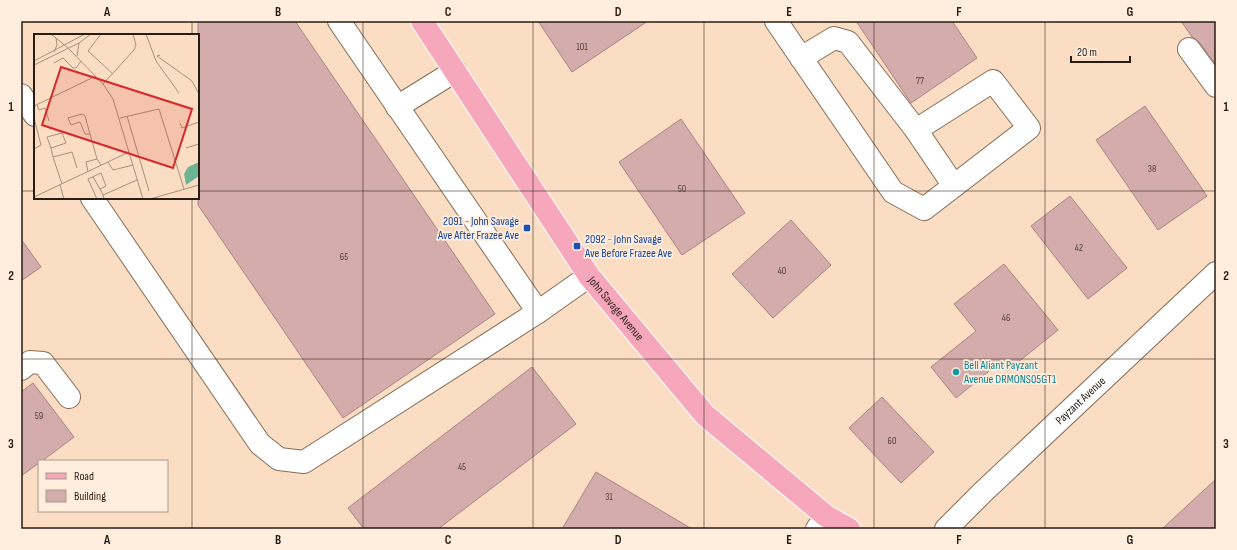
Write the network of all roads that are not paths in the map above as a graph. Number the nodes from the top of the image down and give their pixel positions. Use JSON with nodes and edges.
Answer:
{"nodes":[{"id":1,"x":339,"y":21,"type":"edge"},
{"id":2,"x":422,"y":21,"type":"edge"},
{"id":3,"x":776,"y":21,"type":"edge"},
{"id":4,"x":1189,"y":49,"type":"dead end"},
{"id":5,"x":801,"y":58,"type":"junction"},
{"id":6,"x":455,"y":71,"type":"junction"},
{"id":7,"x":1216,"y":86,"type":"edge"},
{"id":8,"x":21,"y":95,"type":"edge"},
{"id":9,"x":397,"y":107,"type":"junction"},
{"id":10,"x":34,"y":114,"type":"edge"},
{"id":11,"x":916,"y":130,"type":"junction"},
{"id":12,"x":954,"y":186,"type":"junction"},
{"id":13,"x":93,"y":199,"type":"edge"},
{"id":14,"x":1216,"y":273,"type":"edge"},
{"id":15,"x":589,"y":276,"type":"junction"},
{"id":16,"x":538,"y":312,"type":"junction"},
{"id":17,"x":21,"y":369,"type":"edge"},
{"id":18,"x":69,"y":397,"type":"dead end"},
{"id":19,"x":822,"y":522,"type":"edge"},
{"id":20,"x":849,"y":529,"type":"edge"},
{"id":21,"x":946,"y":529,"type":"edge"}],
"edges":[{"from":1,"to":9,"type":"street"},
{"from":2,"to":6,"type":"main road","name":"John Savage Avenue"},
{"from":3,"to":5,"type":"street"},
{"from":4,"to":7,"type":"street"},
{"from":5,"to":11,"type":"street"},
{"from":5,"to":12,"type":"street"},
{"from":6,"to":9,"type":"street"},
{"from":6,"to":15,"type":"main road","name":"John Savage Avenue"},
{"from":8,"to":10,"type":"street"},
{"from":9,"to":16,"type":"street"},
{"from":11,"to":12,"type":"street"},
{"from":11,"to":12,"type":"street"},
{"from":13,"to":16,"type":"street"},
{"from":14,"to":21,"type":"street","name":"Payzant Avenue"},
{"from":15,"to":16,"type":"street"},
{"from":15,"to":19,"type":"main road","name":"John Savage Avenue"},
{"from":17,"to":18,"type":"street"},
{"from":19,"to":20,"type":"main road","name":"John Savage Avenue"}]}
